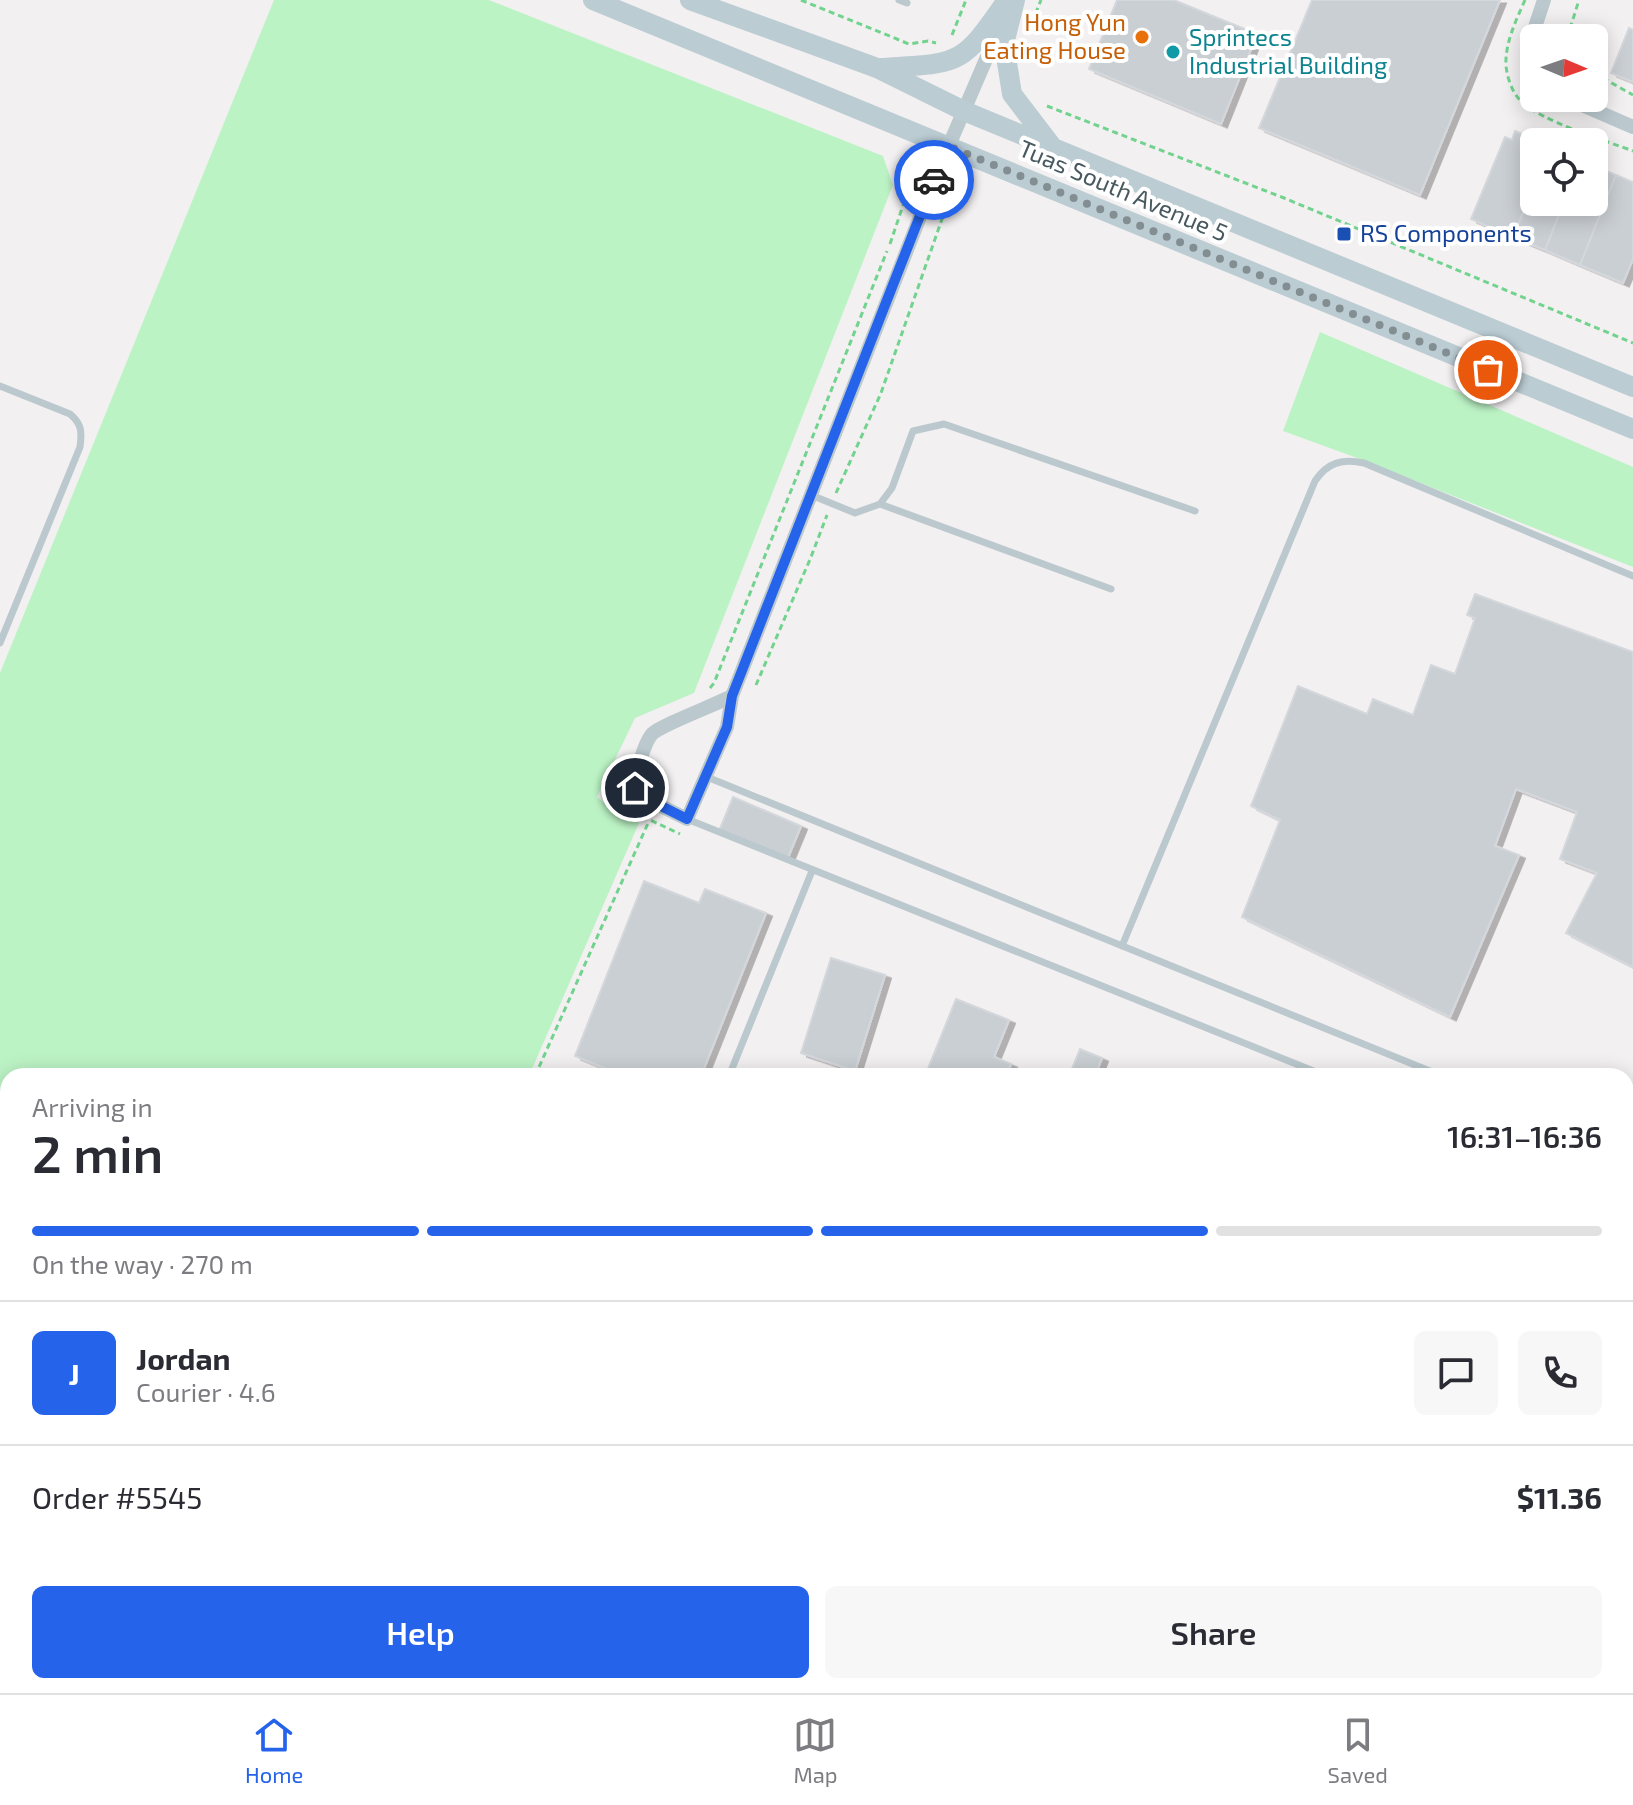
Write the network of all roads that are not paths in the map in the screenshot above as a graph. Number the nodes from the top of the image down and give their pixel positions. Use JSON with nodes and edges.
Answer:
{"nodes":[{"id":1,"x":593,"y":0,"type":"edge"},
{"id":2,"x":690,"y":0,"type":"edge"},
{"id":3,"x":1011,"y":0,"type":"edge"},
{"id":4,"x":1544,"y":0,"type":"edge"},
{"id":5,"x":1536,"y":24,"type":"edge"},
{"id":6,"x":877,"y":68,"type":"junction"},
{"id":7,"x":964,"y":111,"type":"junction"},
{"id":8,"x":1598,"y":112,"type":"edge"},
{"id":9,"x":1633,"y":127,"type":"edge"},
{"id":10,"x":948,"y":146,"type":"junction"},
{"id":11,"x":1052,"y":147,"type":"junction"},
{"id":12,"x":0,"y":386,"type":"edge"},
{"id":13,"x":1633,"y":387,"type":"edge"},
{"id":14,"x":1633,"y":429,"type":"edge"},
{"id":15,"x":811,"y":495,"type":"junction"},
{"id":16,"x":880,"y":504,"type":"junction"},
{"id":17,"x":1195,"y":511,"type":"dead end"},
{"id":18,"x":1633,"y":576,"type":"edge"},
{"id":19,"x":1111,"y":589,"type":"dead end"},
{"id":20,"x":0,"y":643,"type":"edge"},
{"id":21,"x":732,"y":696,"type":"junction"},
{"id":22,"x":707,"y":777,"type":"junction"},
{"id":23,"x":690,"y":820,"type":"junction"},
{"id":24,"x":812,"y":871,"type":"junction"},
{"id":25,"x":1122,"y":946,"type":"junction"},
{"id":26,"x":732,"y":1068,"type":"edge"},
{"id":27,"x":1306,"y":1068,"type":"edge"},
{"id":28,"x":1422,"y":1068,"type":"edge"}],
"edges":[{"from":1,"to":10,"type":"main road","name":"Tuas South Avenue 5"},
{"from":2,"to":6,"type":"main road","name":"Tuas South Avenue 5"},
{"from":3,"to":6,"type":"main road"},
{"from":3,"to":7,"type":"street"},
{"from":3,"to":11,"type":"main road"},
{"from":4,"to":5,"type":"street"},
{"from":6,"to":7,"type":"main road","name":"Tuas South Avenue 5"},
{"from":7,"to":10,"type":"street"},
{"from":7,"to":11,"type":"main road","name":"Tuas South Avenue 5"},
{"from":8,"to":9,"type":"street"},
{"from":10,"to":14,"type":"main road","name":"Tuas South Avenue 5"},
{"from":10,"to":15,"type":"street"},
{"from":11,"to":13,"type":"main road","name":"Tuas South Avenue 5"},
{"from":12,"to":20,"type":"lane"},
{"from":15,"to":16,"type":"lane"},
{"from":15,"to":21,"type":"street"},
{"from":16,"to":17,"type":"lane"},
{"from":16,"to":19,"type":"lane"},
{"from":18,"to":25,"type":"lane"},
{"from":21,"to":22,"type":"street"},
{"from":21,"to":23,"type":"street"},
{"from":22,"to":23,"type":"street"},
{"from":22,"to":25,"type":"lane"},
{"from":23,"to":24,"type":"lane"},
{"from":24,"to":26,"type":"lane"},
{"from":24,"to":27,"type":"lane"},
{"from":25,"to":28,"type":"lane"}]}
